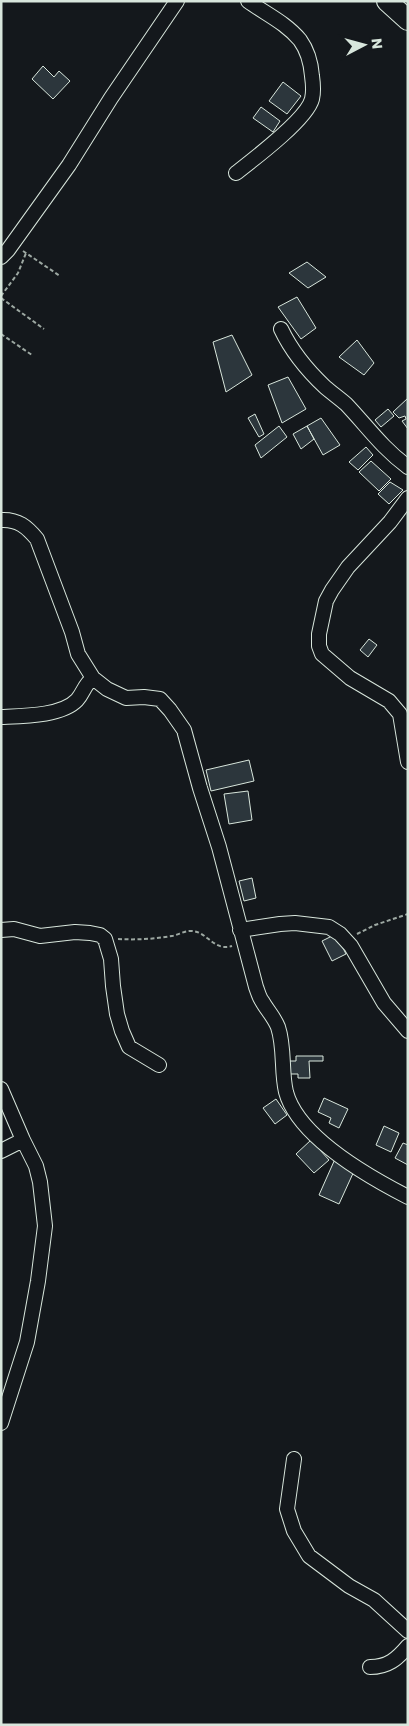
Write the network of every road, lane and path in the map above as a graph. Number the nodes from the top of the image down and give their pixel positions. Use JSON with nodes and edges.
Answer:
{"nodes":[{"id":1,"x":177,"y":1,"type":"edge"},
{"id":2,"x":248,"y":1,"type":"edge"},
{"id":3,"x":387,"y":1,"type":"edge"},
{"id":4,"x":408,"y":20,"type":"edge"},
{"id":5,"x":236,"y":173,"type":"dead end"},
{"id":6,"x":13,"y":244,"type":"junction"},
{"id":7,"x":26,"y":253,"type":"junction"},
{"id":8,"x":1,"y":257,"type":"edge"},
{"id":9,"x":60,"y":276,"type":"dead end"},
{"id":10,"x":1,"y":297,"type":"edge"},
{"id":11,"x":44,"y":329,"type":"dead end"},
{"id":12,"x":280,"y":329,"type":"dead end"},
{"id":13,"x":1,"y":334,"type":"edge"},
{"id":14,"x":32,"y":355,"type":"dead end"},
{"id":15,"x":408,"y":466,"type":"edge"},
{"id":16,"x":408,"y":498,"type":"edge"},
{"id":17,"x":1,"y":520,"type":"edge"},
{"id":18,"x":93,"y":678,"type":"junction"},
{"id":19,"x":1,"y":717,"type":"edge"},
{"id":20,"x":408,"y":762,"type":"edge"},
{"id":21,"x":408,"y":914,"type":"edge"},
{"id":22,"x":1,"y":930,"type":"edge"},
{"id":23,"x":241,"y":936,"type":"junction"},
{"id":24,"x":105,"y":938,"type":"junction"},
{"id":25,"x":346,"y":941,"type":"junction"},
{"id":26,"x":408,"y":1032,"type":"edge"},
{"id":27,"x":159,"y":1066,"type":"dead end"},
{"id":28,"x":1,"y":1089,"type":"edge"},
{"id":29,"x":23,"y":1140,"type":"junction"},
{"id":30,"x":1,"y":1151,"type":"edge"},
{"id":31,"x":408,"y":1197,"type":"edge"},
{"id":32,"x":1,"y":1423,"type":"edge"},
{"id":33,"x":294,"y":1459,"type":"dead end"},
{"id":34,"x":408,"y":1631,"type":"edge"},
{"id":35,"x":408,"y":1646,"type":"edge"},
{"id":36,"x":370,"y":1666,"type":"dead end"}],
"edges":[{"from":1,"to":6,"type":"street"},
{"from":2,"to":5,"type":"street"},
{"from":3,"to":4,"type":"highway"},
{"from":6,"to":7,"type":"path"},
{"from":6,"to":8,"type":"street"},
{"from":7,"to":9,"type":"path"},
{"from":7,"to":10,"type":"path"},
{"from":10,"to":11,"type":"path"},
{"from":12,"to":15,"type":"street"},
{"from":13,"to":14,"type":"path"},
{"from":16,"to":20,"type":"street"},
{"from":17,"to":18,"type":"street"},
{"from":18,"to":19,"type":"street"},
{"from":18,"to":23,"type":"street"},
{"from":21,"to":25,"type":"path"},
{"from":22,"to":24,"type":"street"},
{"from":23,"to":24,"type":"path"},
{"from":23,"to":25,"type":"street"},
{"from":23,"to":31,"type":"street"},
{"from":24,"to":27,"type":"street"},
{"from":25,"to":26,"type":"street"},
{"from":28,"to":29,"type":"street"},
{"from":29,"to":30,"type":"street"},
{"from":29,"to":32,"type":"street"},
{"from":33,"to":34,"type":"street"},
{"from":35,"to":36,"type":"street"}]}
